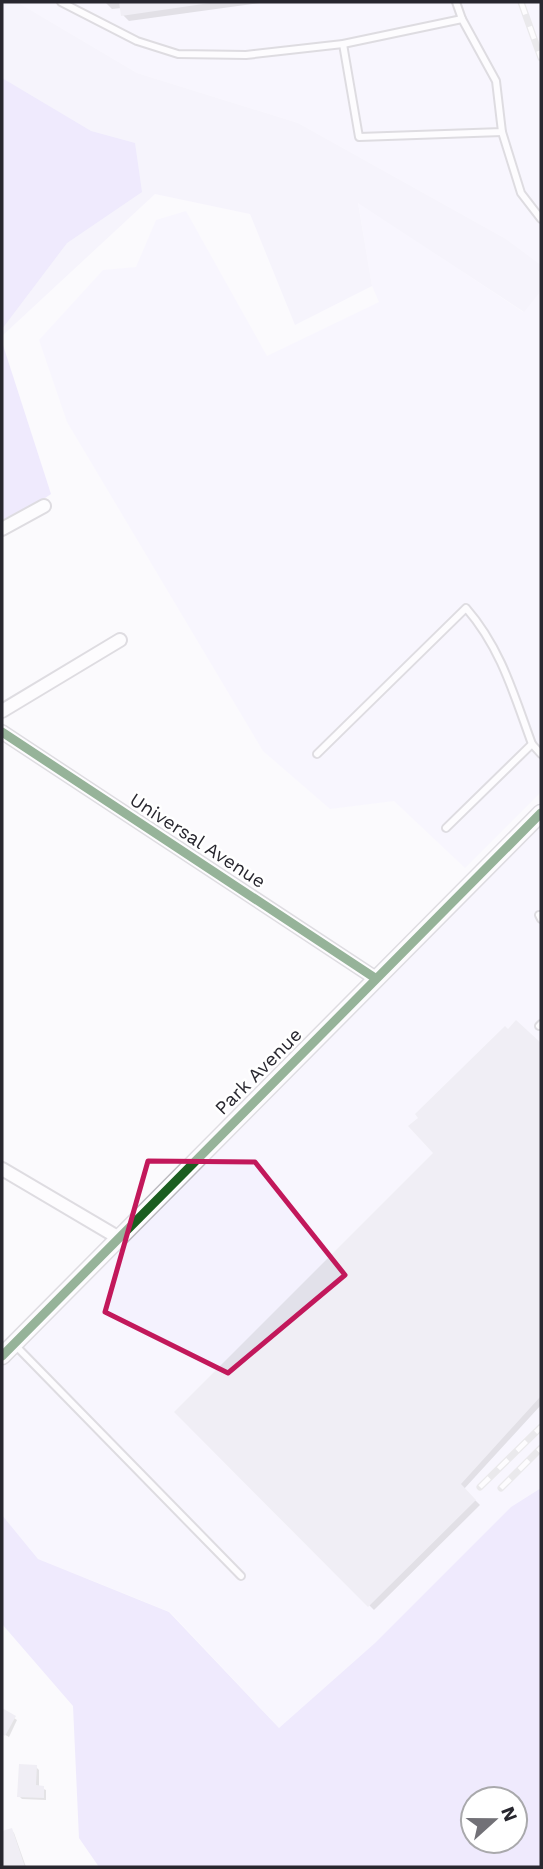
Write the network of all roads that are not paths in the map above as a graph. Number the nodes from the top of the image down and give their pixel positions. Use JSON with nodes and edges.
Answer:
{"nodes":[{"id":1,"x":61,"y":2,"type":"edge"},
{"id":2,"x":456,"y":2,"type":"edge"},
{"id":3,"x":462,"y":19,"type":"junction"},
{"id":4,"x":342,"y":44,"type":"junction"},
{"id":5,"x":502,"y":132,"type":"junction"},
{"id":6,"x":541,"y":219,"type":"edge"},
{"id":7,"x":44,"y":506,"type":"dead end"},
{"id":8,"x":2,"y":529,"type":"edge"},
{"id":9,"x":120,"y":640,"type":"dead end"},
{"id":10,"x":2,"y":711,"type":"edge"},
{"id":11,"x":2,"y":732,"type":"edge"},
{"id":12,"x":532,"y":744,"type":"junction"},
{"id":13,"x":317,"y":754,"type":"dead end"},
{"id":14,"x":541,"y":754,"type":"edge"},
{"id":15,"x":541,"y":813,"type":"edge"},
{"id":16,"x":446,"y":828,"type":"dead end"},
{"id":17,"x":375,"y":978,"type":"junction"},
{"id":18,"x":2,"y":1169,"type":"edge"},
{"id":19,"x":119,"y":1238,"type":"junction"},
{"id":20,"x":8,"y":1350,"type":"edge"},
{"id":21,"x":241,"y":1576,"type":"dead end"}],
"edges":[{"from":1,"to":4,"type":"lane"},
{"from":2,"to":3,"type":"lane"},
{"from":3,"to":4,"type":"lane"},
{"from":3,"to":5,"type":"lane"},
{"from":4,"to":5,"type":"lane"},
{"from":5,"to":6,"type":"lane"},
{"from":7,"to":8,"type":"street"},
{"from":9,"to":10,"type":"street"},
{"from":11,"to":17,"type":"street","name":"Universal Avenue"},
{"from":12,"to":13,"type":"lane"},
{"from":12,"to":14,"type":"lane"},
{"from":12,"to":16,"type":"lane"},
{"from":15,"to":17,"type":"street","name":"Park Avenue"},
{"from":17,"to":19,"type":"street","name":"Park Avenue"},
{"from":18,"to":19,"type":"street"},
{"from":19,"to":20,"type":"street","name":"Park Avenue"},
{"from":20,"to":21,"type":"lane"}]}
